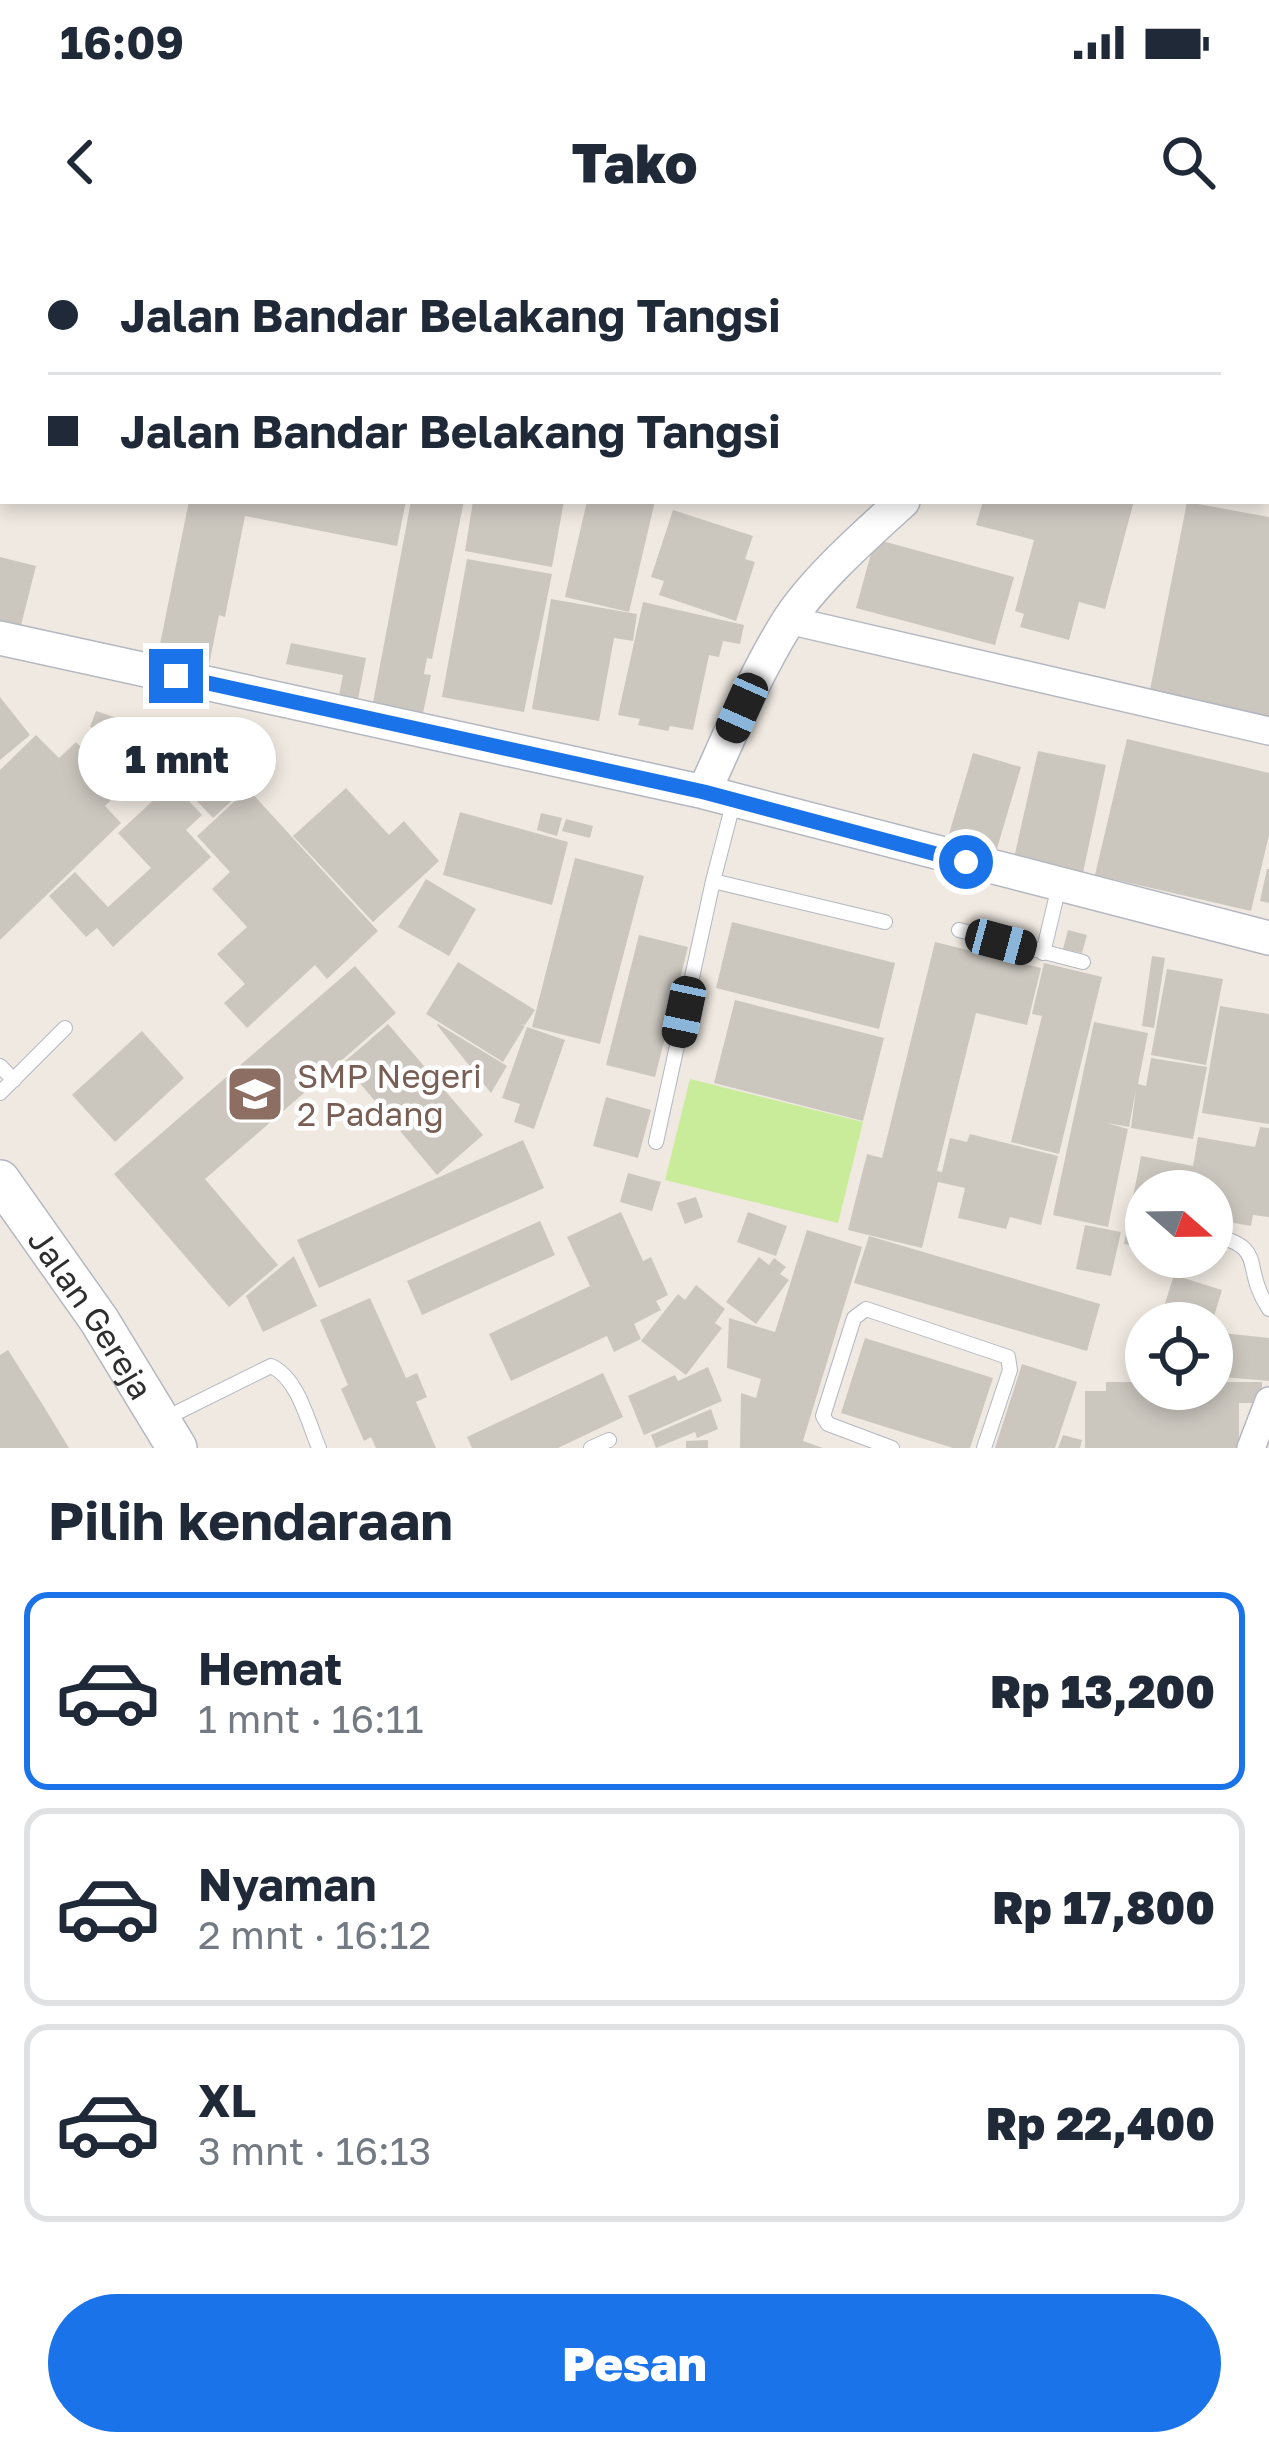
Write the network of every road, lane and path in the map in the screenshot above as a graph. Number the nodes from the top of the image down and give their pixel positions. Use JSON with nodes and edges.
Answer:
{"nodes":[{"id":1,"x":900,"y":504,"type":"edge"},
{"id":2,"x":788,"y":620,"type":"junction"},
{"id":3,"x":0,"y":638,"type":"edge"},
{"id":4,"x":1269,"y":731,"type":"edge"},
{"id":5,"x":719,"y":796,"type":"junction"},
{"id":6,"x":712,"y":881,"type":"junction"},
{"id":7,"x":1059,"y":886,"type":"junction"},
{"id":8,"x":885,"y":922,"type":"dead end"},
{"id":9,"x":959,"y":930,"type":"dead end"},
{"id":10,"x":1269,"y":938,"type":"edge"},
{"id":11,"x":1043,"y":953,"type":"junction"},
{"id":12,"x":1083,"y":962,"type":"dead end"},
{"id":13,"x":65,"y":1028,"type":"dead end"},
{"id":14,"x":0,"y":1066,"type":"edge"},
{"id":15,"x":14,"y":1080,"type":"junction"},
{"id":16,"x":0,"y":1093,"type":"edge"},
{"id":17,"x":656,"y":1142,"type":"dead end"},
{"id":18,"x":0,"y":1180,"type":"edge"},
{"id":19,"x":1233,"y":1238,"type":"edge"},
{"id":20,"x":1269,"y":1309,"type":"edge"},
{"id":21,"x":1269,"y":1401,"type":"edge"},
{"id":22,"x":166,"y":1439,"type":"edge"},
{"id":23,"x":609,"y":1440,"type":"dead end"},
{"id":24,"x":319,"y":1448,"type":"edge"},
{"id":25,"x":591,"y":1448,"type":"edge"},
{"id":26,"x":892,"y":1448,"type":"edge"},
{"id":27,"x":984,"y":1448,"type":"edge"},
{"id":28,"x":1251,"y":1448,"type":"edge"}],
"edges":[{"from":1,"to":2,"type":"street"},
{"from":2,"to":4,"type":"street"},
{"from":2,"to":5,"type":"street"},
{"from":3,"to":5,"type":"street"},
{"from":5,"to":6,"type":"lane"},
{"from":5,"to":7,"type":"street"},
{"from":6,"to":8,"type":"lane"},
{"from":6,"to":17,"type":"lane"},
{"from":7,"to":10,"type":"street"},
{"from":7,"to":11,"type":"lane"},
{"from":9,"to":11,"type":"lane"},
{"from":11,"to":12,"type":"lane"},
{"from":13,"to":15,"type":"lane"},
{"from":14,"to":15,"type":"lane"},
{"from":15,"to":16,"type":"lane"},
{"from":18,"to":22,"type":"main road","name":"Jalan Gereja"},
{"from":19,"to":20,"type":"lane"},
{"from":21,"to":28,"type":"street"},
{"from":22,"to":24,"type":"lane"},
{"from":23,"to":25,"type":"lane"},
{"from":26,"to":27,"type":"lane"}]}
